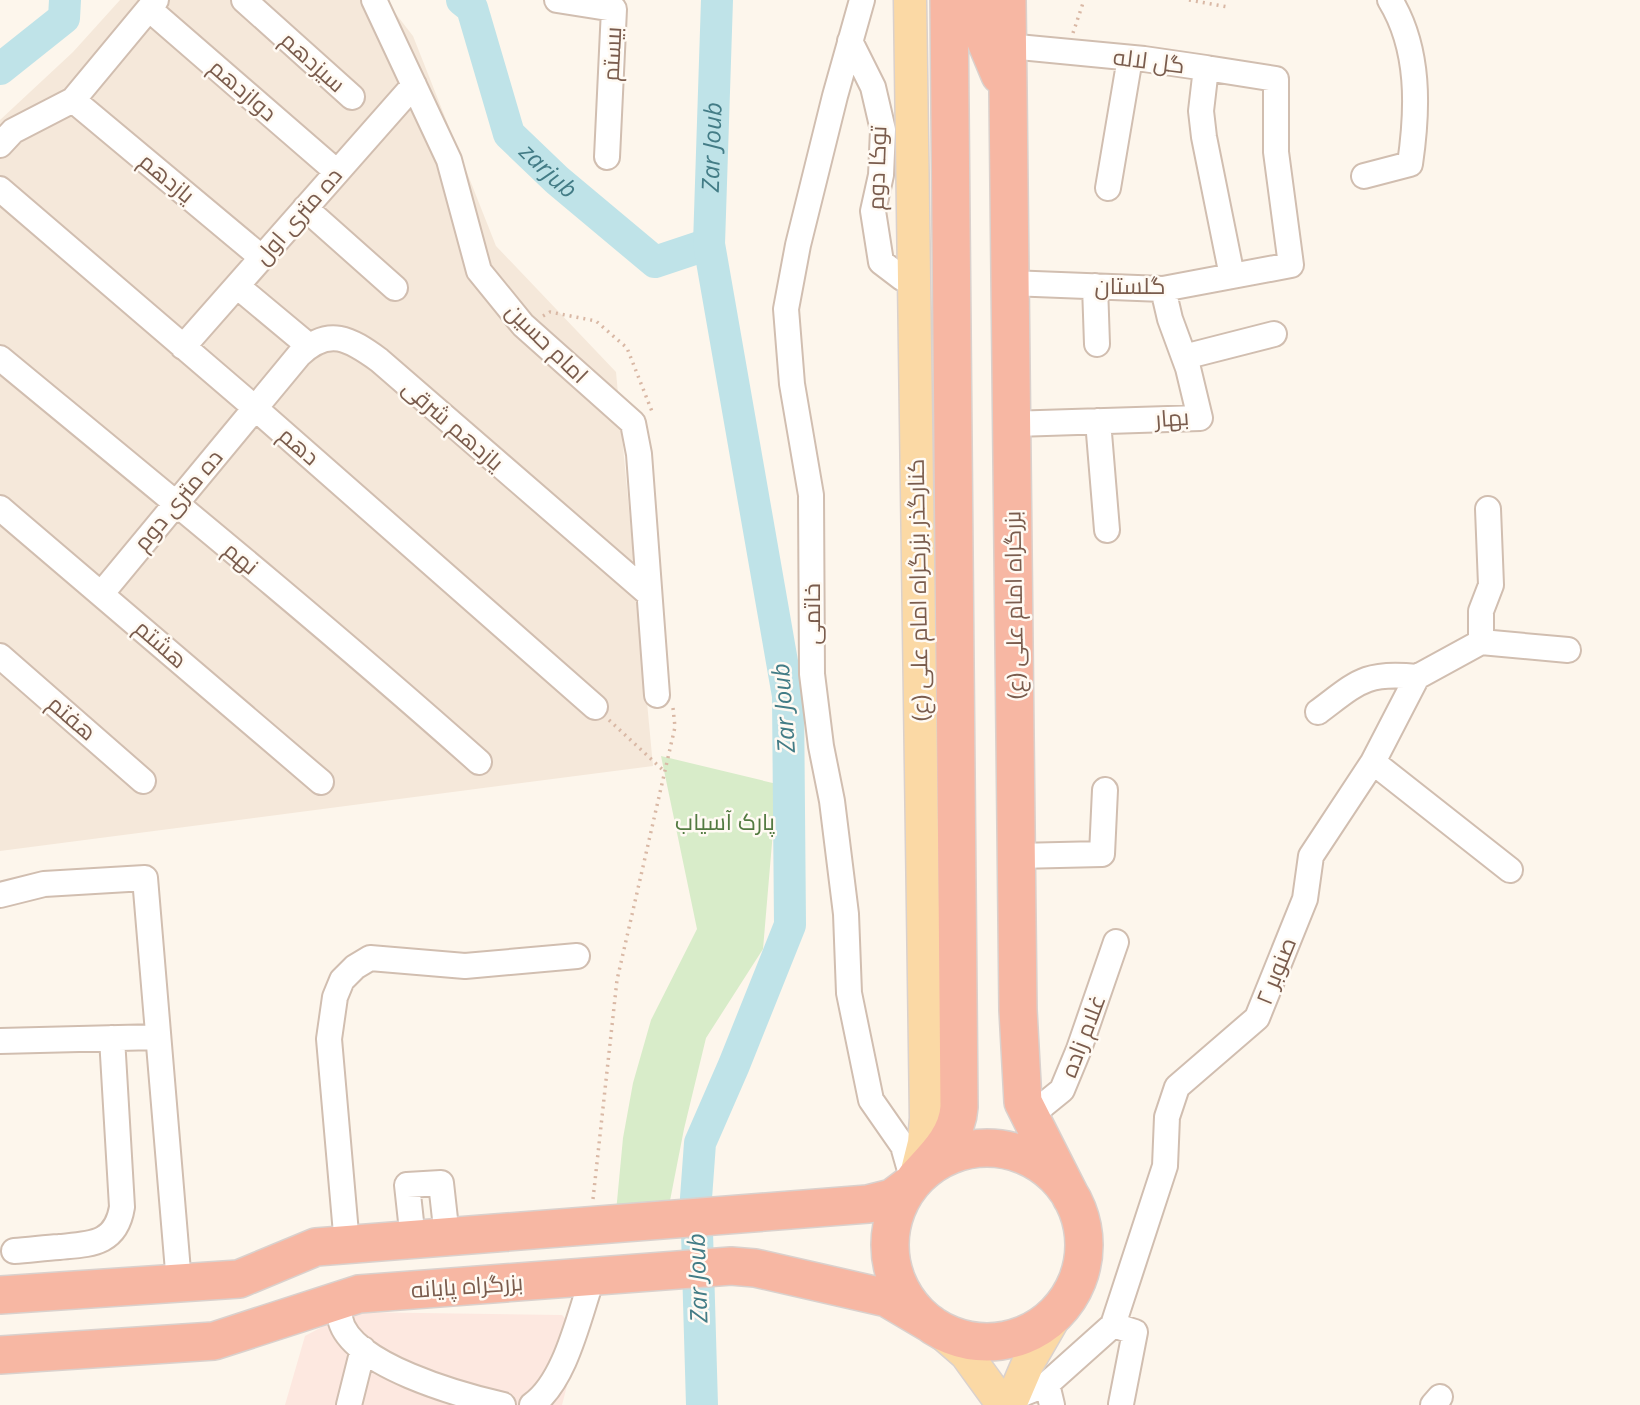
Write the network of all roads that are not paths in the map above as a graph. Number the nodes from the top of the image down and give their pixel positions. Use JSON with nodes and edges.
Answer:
{"nodes":[{"id":1,"x":244,"y":0,"type":"edge"},
{"id":2,"x":374,"y":0,"type":"edge"},
{"id":3,"x":557,"y":0,"type":"edge"},
{"id":4,"x":862,"y":0,"type":"edge"},
{"id":5,"x":910,"y":0,"type":"edge"},
{"id":6,"x":949,"y":0,"type":"edge"},
{"id":7,"x":974,"y":0,"type":"edge"},
{"id":8,"x":1007,"y":0,"type":"edge"},
{"id":9,"x":1390,"y":0,"type":"edge"},
{"id":10,"x":153,"y":4,"type":"edge"},
{"id":11,"x":850,"y":41,"type":"junction"},
{"id":12,"x":1008,"y":46,"type":"junction"},
{"id":13,"x":1130,"y":58,"type":"junction"},
{"id":14,"x":1206,"y":68,"type":"junction"},
{"id":15,"x":414,"y":85,"type":"junction"},
{"id":16,"x":1008,"y":96,"type":"junction"},
{"id":17,"x":352,"y":97,"type":"dead end"},
{"id":18,"x":73,"y":100,"type":"junction"},
{"id":19,"x":0,"y":145,"type":"edge"},
{"id":20,"x":607,"y":157,"type":"dead end"},
{"id":21,"x":337,"y":172,"type":"junction"},
{"id":22,"x":1364,"y":176,"type":"dead end"},
{"id":23,"x":1108,"y":188,"type":"dead end"},
{"id":24,"x":0,"y":189,"type":"edge"},
{"id":25,"x":305,"y":208,"type":"junction"},
{"id":26,"x":261,"y":257,"type":"junction"},
{"id":27,"x":1232,"y":275,"type":"junction"},
{"id":28,"x":914,"y":282,"type":"junction"},
{"id":29,"x":952,"y":283,"type":"junction"},
{"id":30,"x":1010,"y":283,"type":"junction"},
{"id":31,"x":237,"y":286,"type":"junction"},
{"id":32,"x":1095,"y":286,"type":"junction"},
{"id":33,"x":395,"y":288,"type":"dead end"},
{"id":34,"x":1163,"y":289,"type":"junction"},
{"id":35,"x":1274,"y":334,"type":"dead end"},
{"id":36,"x":1097,"y":344,"type":"dead end"},
{"id":37,"x":309,"y":346,"type":"junction"},
{"id":38,"x":183,"y":347,"type":"junction"},
{"id":39,"x":1184,"y":357,"type":"junction"},
{"id":40,"x":0,"y":358,"type":"edge"},
{"id":41,"x":255,"y":408,"type":"junction"},
{"id":42,"x":1098,"y":421,"type":"junction"},
{"id":43,"x":1012,"y":424,"type":"junction"},
{"id":44,"x":176,"y":502,"type":"junction"},
{"id":45,"x":0,"y":508,"type":"edge"},
{"id":46,"x":1488,"y":509,"type":"dead end"},
{"id":47,"x":1107,"y":530,"type":"dead end"},
{"id":48,"x":102,"y":593,"type":"junction"},
{"id":49,"x":649,"y":594,"type":"junction"},
{"id":50,"x":1482,"y":642,"type":"junction"},
{"id":51,"x":1568,"y":650,"type":"dead end"},
{"id":52,"x":0,"y":656,"type":"edge"},
{"id":53,"x":1417,"y":677,"type":"junction"},
{"id":54,"x":665,"y":700,"type":"road end"},
{"id":55,"x":596,"y":706,"type":"road end"},
{"id":56,"x":1318,"y":712,"type":"dead end"},
{"id":57,"x":479,"y":762,"type":"dead end"},
{"id":58,"x":1373,"y":762,"type":"junction"},
{"id":59,"x":143,"y":781,"type":"dead end"},
{"id":60,"x":321,"y":782,"type":"dead end"},
{"id":61,"x":1105,"y":790,"type":"dead end"},
{"id":62,"x":1017,"y":856,"type":"junction"},
{"id":63,"x":1510,"y":870,"type":"dead end"},
{"id":64,"x":0,"y":895,"type":"edge"},
{"id":65,"x":1116,"y":942,"type":"dead end"},
{"id":66,"x":577,"y":956,"type":"dead end"},
{"id":67,"x":158,"y":1037,"type":"junction"},
{"id":68,"x":112,"y":1038,"type":"junction"},
{"id":69,"x":0,"y":1041,"type":"edge"},
{"id":70,"x":1030,"y":1116,"type":"junction"},
{"id":71,"x":913,"y":1181,"type":"junction"},
{"id":72,"x":1072,"y":1199,"type":"junction"},
{"id":73,"x":347,"y":1245,"type":"junction"},
{"id":74,"x":14,"y":1251,"type":"dead end"},
{"id":75,"x":593,"y":1276,"type":"junction"},
{"id":76,"x":190,"y":1282,"type":"junction"},
{"id":77,"x":4,"y":1292,"type":"edge"},
{"id":78,"x":346,"y":1298,"type":"junction"},
{"id":79,"x":1058,"y":1311,"type":"junction"},
{"id":80,"x":933,"y":1325,"type":"junction"},
{"id":81,"x":1113,"y":1325,"type":"junction"},
{"id":82,"x":184,"y":1343,"type":"junction"},
{"id":83,"x":363,"y":1349,"type":"junction"},
{"id":84,"x":0,"y":1355,"type":"edge"},
{"id":85,"x":1050,"y":1395,"type":"edge"},
{"id":86,"x":1008,"y":1403,"type":"edge"},
{"id":87,"x":1121,"y":1404,"type":"edge"},
{"id":88,"x":349,"y":1405,"type":"edge"},
{"id":89,"x":503,"y":1405,"type":"edge"},
{"id":90,"x":532,"y":1405,"type":"edge"}],
"edges":[{"from":1,"to":17,"type":"street","name":"سیزدهم"},
{"from":2,"to":15,"type":"street","name":"امام حسین"},
{"from":3,"to":20,"type":"street","name":"بیستم"},
{"from":4,"to":11,"type":"street","name":"خاتمی"},
{"from":5,"to":28,"type":"main road","name":"کنارگذر بزرگراه امام علی (ع)"},
{"from":6,"to":29,"type":"highway"},
{"from":7,"to":16,"type":"highway"},
{"from":8,"to":12,"type":"highway","name":"بزرگراه امام علی (ع)"},
{"from":9,"to":22,"type":"street"},
{"from":10,"to":18,"type":"street"},
{"from":10,"to":21,"type":"street","name":"دوازدهم"},
{"from":11,"to":28,"type":"street","name":"توکا دوم"},
{"from":11,"to":71,"type":"street","name":"خاتمی"},
{"from":12,"to":13,"type":"street","name":"گل لاله"},
{"from":12,"to":16,"type":"highway","name":"بزرگراه امام علی (ع)"},
{"from":13,"to":14,"type":"street","name":"گل لاله"},
{"from":13,"to":23,"type":"street"},
{"from":14,"to":27,"type":"street","name":"گل لاله"},
{"from":14,"to":27,"type":"street","name":"گلستان"},
{"from":15,"to":21,"type":"street","name":"ده متری اول"},
{"from":15,"to":49,"type":"street","name":"امام حسین"},
{"from":16,"to":30,"type":"highway","name":"بزرگراه امام علی (ع)"},
{"from":18,"to":19,"type":"street"},
{"from":18,"to":26,"type":"street","name":"یازدهم"},
{"from":21,"to":25,"type":"street","name":"ده متری اول"},
{"from":24,"to":38,"type":"street","name":"دهم"},
{"from":25,"to":26,"type":"street","name":"ده متری اول"},
{"from":25,"to":33,"type":"street"},
{"from":26,"to":31,"type":"street","name":"ده متری اول"},
{"from":27,"to":34,"type":"street","name":"گلستان"},
{"from":28,"to":29,"type":"main road"},
{"from":28,"to":71,"type":"main road","name":"کنارگذر بزرگراه امام علی (ع)"},
{"from":29,"to":71,"type":"highway"},
{"from":30,"to":32,"type":"street","name":"گلستان"},
{"from":30,"to":43,"type":"highway","name":"بزرگراه امام علی (ع)"},
{"from":31,"to":37,"type":"street"},
{"from":31,"to":38,"type":"street","name":"ده متری اول"},
{"from":32,"to":34,"type":"street","name":"گلستان"},
{"from":32,"to":36,"type":"street"},
{"from":34,"to":39,"type":"street","name":"بهار"},
{"from":35,"to":39,"type":"street"},
{"from":37,"to":41,"type":"street"},
{"from":37,"to":49,"type":"street","name":"یازدهم شرقی"},
{"from":38,"to":41,"type":"street","name":"دهم"},
{"from":39,"to":42,"type":"street","name":"بهار"},
{"from":40,"to":44,"type":"street","name":"نهم"},
{"from":41,"to":44,"type":"street","name":"ده متری دوم"},
{"from":41,"to":55,"type":"street","name":"دهم"},
{"from":42,"to":43,"type":"street","name":"بهار"},
{"from":42,"to":47,"type":"street"},
{"from":43,"to":62,"type":"highway","name":"بزرگراه امام علی (ع)"},
{"from":44,"to":48,"type":"street","name":"ده متری دوم"},
{"from":44,"to":57,"type":"street","name":"نهم"},
{"from":45,"to":48,"type":"street","name":"هشتم"},
{"from":46,"to":50,"type":"street"},
{"from":48,"to":60,"type":"street","name":"هشتم"},
{"from":49,"to":54,"type":"street","name":"امام حسین"},
{"from":50,"to":51,"type":"street"},
{"from":50,"to":53,"type":"street"},
{"from":52,"to":59,"type":"street","name":"هفتم"},
{"from":53,"to":56,"type":"street"},
{"from":53,"to":58,"type":"street","name":"صنوبر ۲"},
{"from":58,"to":63,"type":"street"},
{"from":58,"to":81,"type":"street","name":"صنوبر ۲"},
{"from":61,"to":62,"type":"street"},
{"from":62,"to":70,"type":"highway","name":"بزرگراه امام علی (ع)"},
{"from":64,"to":67,"type":"street"},
{"from":65,"to":70,"type":"street","name":"غلام زاده"},
{"from":66,"to":73,"type":"street"},
{"from":67,"to":68,"type":"street"},
{"from":67,"to":76,"type":"street"},
{"from":68,"to":69,"type":"street"},
{"from":68,"to":74,"type":"street"},
{"from":70,"to":72,"type":"highway","name":"بزرگراه امام علی (ع)"},
{"from":71,"to":72,"type":"highway"},
{"from":71,"to":73,"type":"highway"},
{"from":71,"to":80,"type":"highway"},
{"from":72,"to":79,"type":"highway"},
{"from":73,"to":76,"type":"highway"},
{"from":75,"to":78,"type":"highway","name":"بزرگراه پایانه"},
{"from":75,"to":80,"type":"highway","name":"بزرگراه پایانه"},
{"from":75,"to":90,"type":"street"},
{"from":76,"to":77,"type":"highway"},
{"from":76,"to":82,"type":"highway"},
{"from":78,"to":82,"type":"highway","name":"بزرگراه پایانه"},
{"from":78,"to":83,"type":"street"},
{"from":79,"to":80,"type":"highway"},
{"from":79,"to":86,"type":"main road"},
{"from":80,"to":86,"type":"main road"},
{"from":81,"to":85,"type":"street"},
{"from":81,"to":87,"type":"street"},
{"from":82,"to":84,"type":"highway","name":"بزرگراه پایانه"},
{"from":83,"to":88,"type":"street"},
{"from":83,"to":89,"type":"street"},
{"from":85,"to":86,"type":"street"}]}
